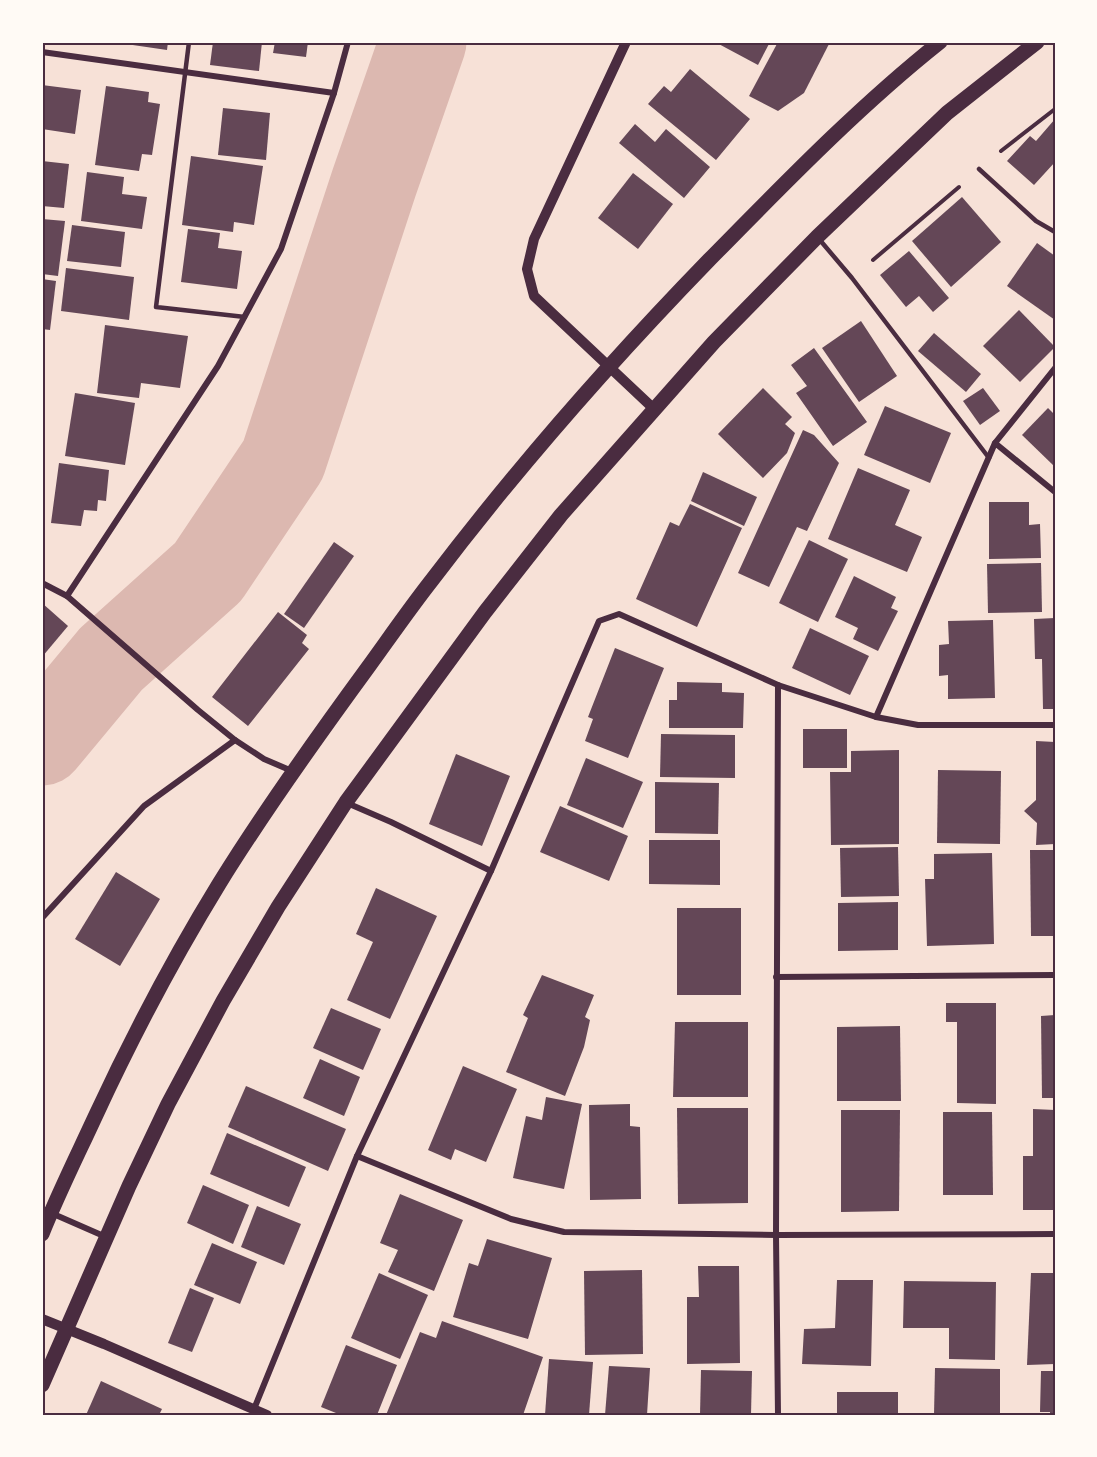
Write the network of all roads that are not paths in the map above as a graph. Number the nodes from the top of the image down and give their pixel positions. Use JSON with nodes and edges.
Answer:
{"nodes":[{"id":1,"x":189,"y":42,"type":"edge"},
{"id":2,"x":348,"y":42,"type":"edge"},
{"id":3,"x":626,"y":42,"type":"edge"},
{"id":4,"x":940,"y":42,"type":"edge"},
{"id":5,"x":1037,"y":42,"type":"edge"},
{"id":6,"x":42,"y":52,"type":"edge"},
{"id":7,"x":185,"y":72,"type":"junction"},
{"id":8,"x":334,"y":93,"type":"junction"},
{"id":9,"x":979,"y":169,"type":"road end"},
{"id":10,"x":1055,"y":232,"type":"edge"},
{"id":11,"x":817,"y":237,"type":"junction"},
{"id":12,"x":245,"y":317,"type":"junction"},
{"id":13,"x":610,"y":367,"type":"junction"},
{"id":14,"x":1055,"y":368,"type":"edge"},
{"id":15,"x":654,"y":409,"type":"junction"},
{"id":16,"x":995,"y":443,"type":"junction"},
{"id":17,"x":989,"y":458,"type":"junction"},
{"id":18,"x":1055,"y":492,"type":"edge"},
{"id":19,"x":42,"y":583,"type":"edge"},
{"id":20,"x":67,"y":596,"type":"junction"},
{"id":21,"x":778,"y":685,"type":"junction"},
{"id":22,"x":876,"y":717,"type":"junction"},
{"id":23,"x":1055,"y":725,"type":"edge"},
{"id":24,"x":235,"y":740,"type":"junction"},
{"id":25,"x":292,"y":772,"type":"junction"},
{"id":26,"x":346,"y":802,"type":"junction"},
{"id":27,"x":491,"y":871,"type":"junction"},
{"id":28,"x":42,"y":918,"type":"edge"},
{"id":29,"x":1055,"y":975,"type":"edge"},
{"id":30,"x":776,"y":977,"type":"junction"},
{"id":31,"x":357,"y":1156,"type":"junction"},
{"id":32,"x":46,"y":1211,"type":"edge"},
{"id":33,"x":42,"y":1234,"type":"edge"},
{"id":34,"x":1055,"y":1234,"type":"edge"},
{"id":35,"x":776,"y":1235,"type":"junction"},
{"id":36,"x":106,"y":1237,"type":"junction"},
{"id":37,"x":42,"y":1319,"type":"edge"},
{"id":38,"x":67,"y":1329,"type":"junction"},
{"id":39,"x":42,"y":1385,"type":"edge"},
{"id":40,"x":254,"y":1409,"type":"junction"},
{"id":41,"x":267,"y":1415,"type":"edge"},
{"id":42,"x":778,"y":1415,"type":"edge"}],
"edges":[{"from":1,"to":7,"type":"lane"},
{"from":2,"to":8,"type":"street"},
{"from":3,"to":13,"type":"street"},
{"from":4,"to":13,"type":"main road"},
{"from":5,"to":11,"type":"main road"},
{"from":6,"to":7,"type":"street"},
{"from":7,"to":8,"type":"street"},
{"from":7,"to":12,"type":"lane"},
{"from":8,"to":12,"type":"street"},
{"from":9,"to":10,"type":"lane"},
{"from":11,"to":15,"type":"main road"},
{"from":11,"to":17,"type":"lane"},
{"from":12,"to":20,"type":"street"},
{"from":13,"to":15,"type":"street"},
{"from":13,"to":25,"type":"main road"},
{"from":14,"to":16,"type":"street"},
{"from":15,"to":26,"type":"main road"},
{"from":16,"to":17,"type":"street"},
{"from":16,"to":18,"type":"street"},
{"from":17,"to":22,"type":"street"},
{"from":19,"to":20,"type":"street"},
{"from":20,"to":24,"type":"street"},
{"from":21,"to":22,"type":"street"},
{"from":21,"to":27,"type":"street"},
{"from":21,"to":30,"type":"street"},
{"from":22,"to":23,"type":"street"},
{"from":24,"to":25,"type":"street"},
{"from":24,"to":28,"type":"street"},
{"from":25,"to":32,"type":"main road"},
{"from":26,"to":27,"type":"street"},
{"from":26,"to":36,"type":"main road"},
{"from":27,"to":31,"type":"street"},
{"from":29,"to":30,"type":"street"},
{"from":30,"to":35,"type":"street"},
{"from":31,"to":35,"type":"street"},
{"from":31,"to":40,"type":"street"},
{"from":32,"to":33,"type":"main road"},
{"from":32,"to":36,"type":"street"},
{"from":34,"to":35,"type":"street"},
{"from":35,"to":42,"type":"street"},
{"from":36,"to":38,"type":"main road"},
{"from":37,"to":38,"type":"street"},
{"from":38,"to":39,"type":"main road"},
{"from":38,"to":40,"type":"street"},
{"from":40,"to":41,"type":"street"}]}
